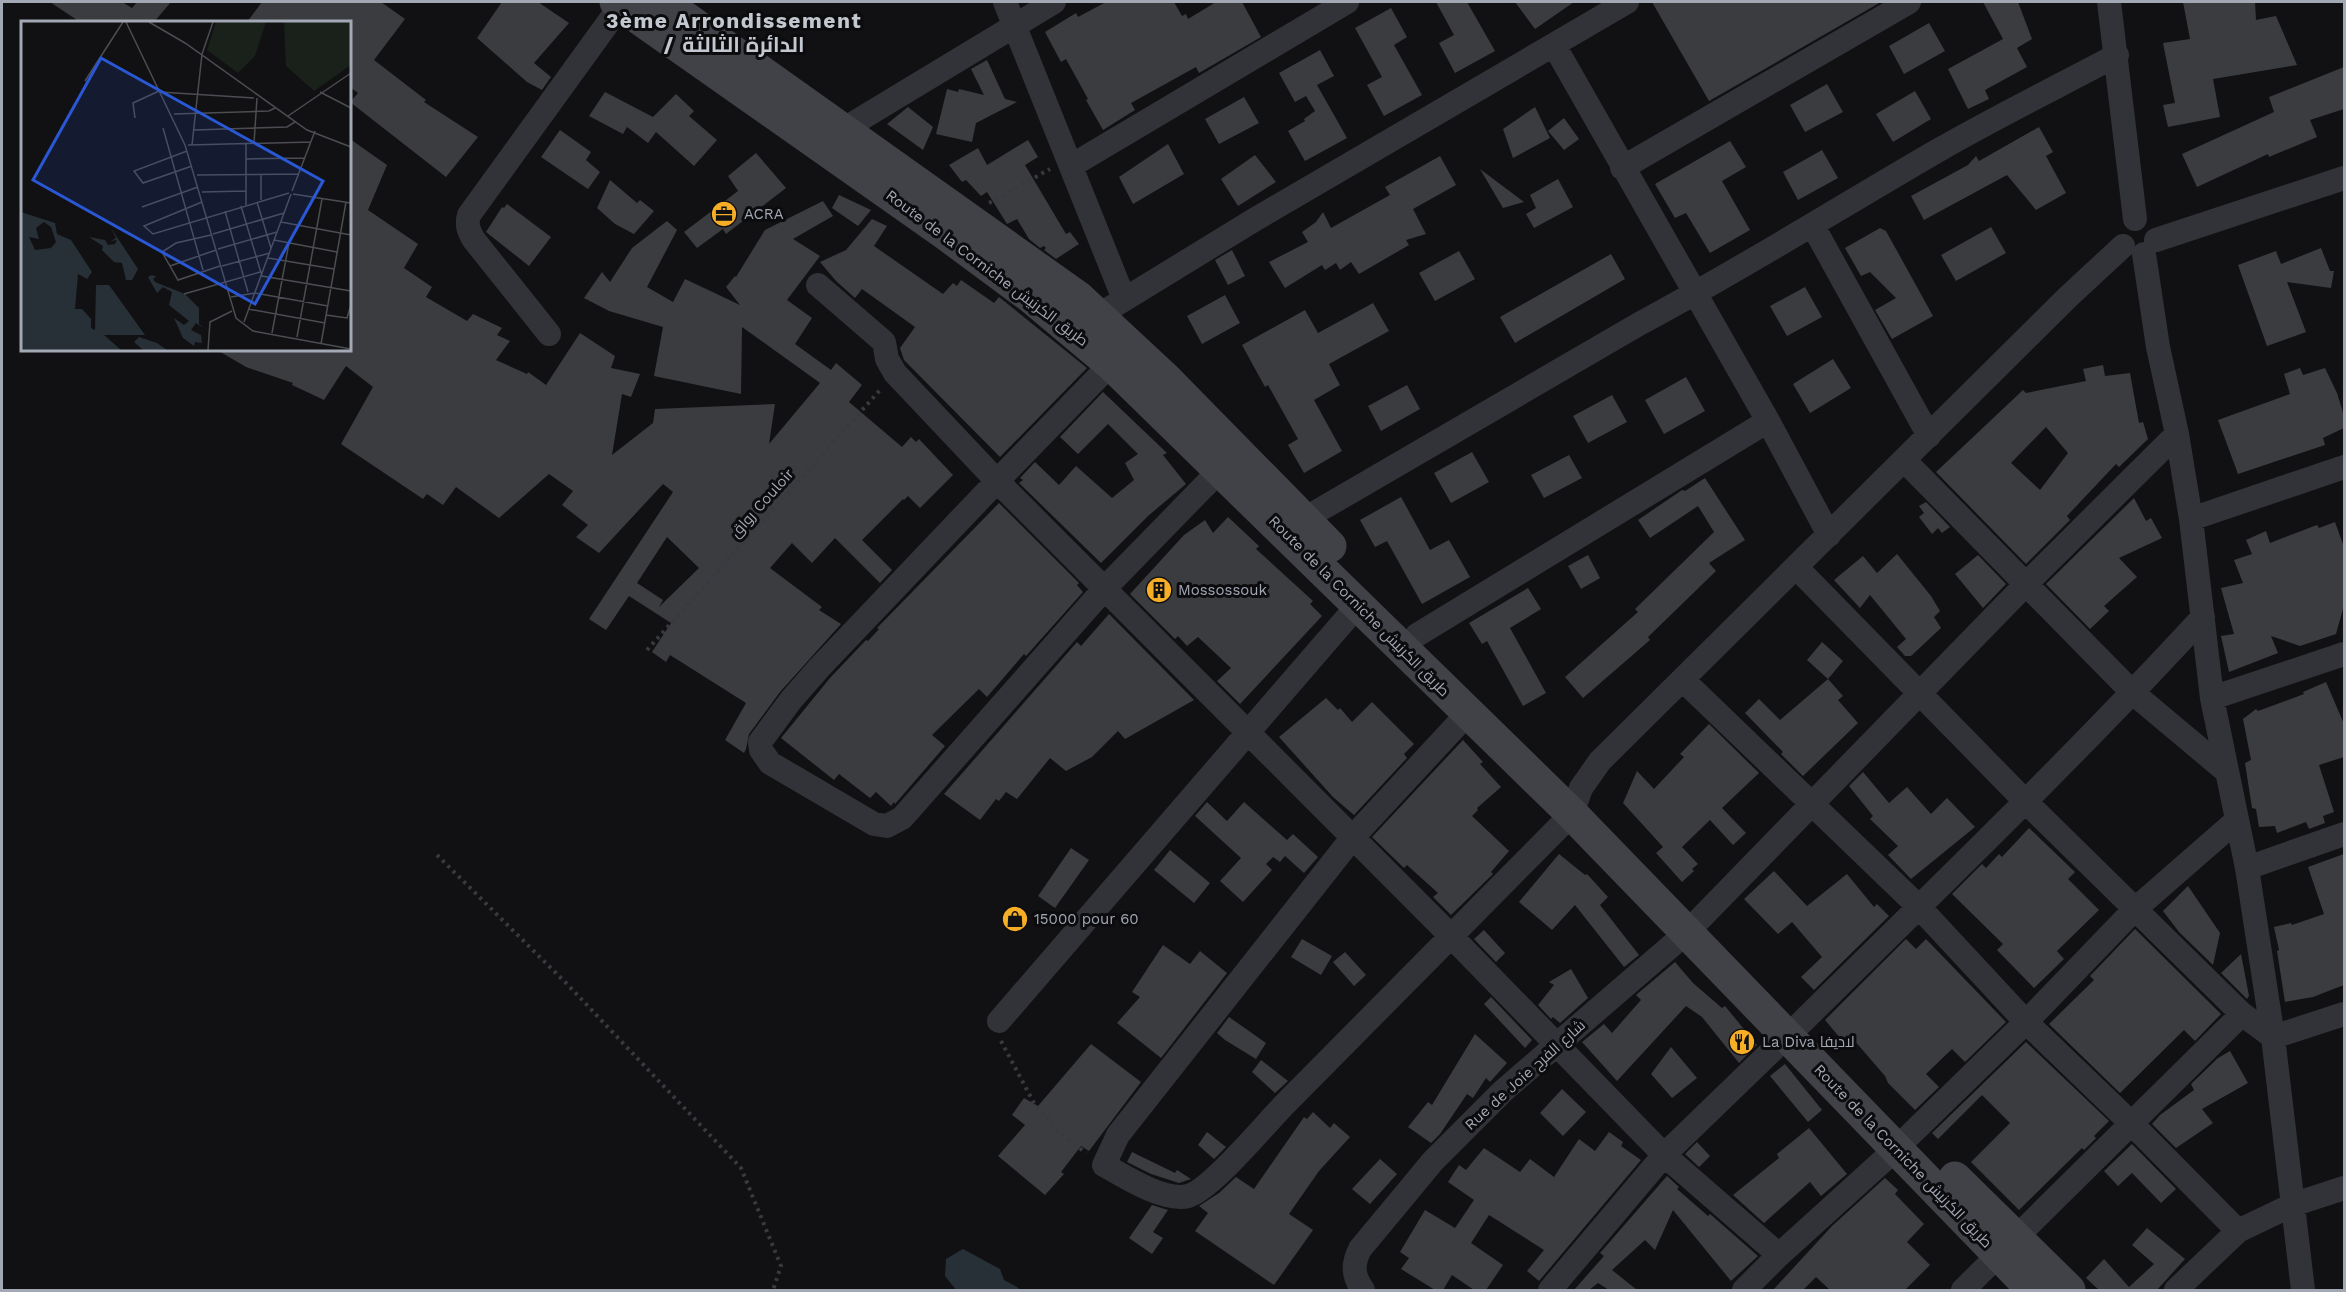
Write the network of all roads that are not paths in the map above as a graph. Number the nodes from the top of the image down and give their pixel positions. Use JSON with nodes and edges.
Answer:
{"nodes":[{"id":1,"x":1005,"y":2,"type":"edge"},
{"id":2,"x":1054,"y":2,"type":"edge"},
{"id":3,"x":1347,"y":2,"type":"edge"},
{"id":4,"x":1624,"y":2,"type":"edge"},
{"id":5,"x":1909,"y":2,"type":"edge"},
{"id":6,"x":2109,"y":2,"type":"edge"},
{"id":7,"x":636,"y":4,"type":"edge"},
{"id":8,"x":1014,"y":25,"type":"junction"},
{"id":9,"x":1554,"y":45,"type":"junction"},
{"id":10,"x":2117,"y":55,"type":"junction"},
{"id":11,"x":844,"y":129,"type":"junction"},
{"id":12,"x":1071,"y":166,"type":"junction"},
{"id":13,"x":1622,"y":168,"type":"junction"},
{"id":14,"x":2344,"y":178,"type":"edge"},
{"id":15,"x":1813,"y":225,"type":"junction"},
{"id":16,"x":2141,"y":247,"type":"junction"},
{"id":17,"x":818,"y":285,"type":"dead end"},
{"id":18,"x":1694,"y":295,"type":"junction"},
{"id":19,"x":1112,"y":307,"type":"junction"},
{"id":20,"x":549,"y":334,"type":"dead end"},
{"id":21,"x":1112,"y":364,"type":"junction"},
{"id":22,"x":1768,"y":421,"type":"junction"},
{"id":23,"x":2177,"y":434,"type":"junction"},
{"id":24,"x":1929,"y":435,"type":"junction"},
{"id":25,"x":1905,"y":460,"type":"junction"},
{"id":26,"x":2344,"y":467,"type":"edge"},
{"id":27,"x":1220,"y":470,"type":"junction"},
{"id":28,"x":997,"y":481,"type":"junction"},
{"id":29,"x":1304,"y":519,"type":"junction"},
{"id":30,"x":2191,"y":519,"type":"junction"},
{"id":31,"x":1828,"y":535,"type":"junction"},
{"id":32,"x":1797,"y":567,"type":"junction"},
{"id":33,"x":2026,"y":584,"type":"junction"},
{"id":34,"x":1105,"y":588,"type":"junction"},
{"id":35,"x":1358,"y":605,"type":"junction"},
{"id":36,"x":2203,"y":617,"type":"junction"},
{"id":37,"x":1417,"y":635,"type":"junction"},
{"id":38,"x":2344,"y":656,"type":"edge"},
{"id":39,"x":1683,"y":680,"type":"junction"},
{"id":40,"x":1920,"y":692,"type":"junction"},
{"id":41,"x":2133,"y":693,"type":"junction"},
{"id":42,"x":2212,"y":698,"type":"junction"},
{"id":43,"x":1468,"y":713,"type":"junction"},
{"id":44,"x":1247,"y":733,"type":"junction"},
{"id":45,"x":2226,"y":771,"type":"junction"},
{"id":46,"x":2026,"y":802,"type":"junction"},
{"id":47,"x":1811,"y":803,"type":"junction"},
{"id":48,"x":1574,"y":806,"type":"junction"},
{"id":49,"x":2236,"y":821,"type":"junction"},
{"id":50,"x":2344,"y":834,"type":"edge"},
{"id":51,"x":1353,"y":837,"type":"junction"},
{"id":52,"x":2247,"y":868,"type":"junction"},
{"id":53,"x":1919,"y":907,"type":"junction"},
{"id":54,"x":2134,"y":910,"type":"junction"},
{"id":55,"x":1692,"y":927,"type":"junction"},
{"id":56,"x":1451,"y":936,"type":"junction"},
{"id":57,"x":2242,"y":1014,"type":"junction"},
{"id":58,"x":2344,"y":1014,"type":"edge"},
{"id":59,"x":999,"y":1021,"type":"road end"},
{"id":60,"x":2026,"y":1022,"type":"junction"},
{"id":61,"x":1794,"y":1030,"type":"junction"},
{"id":62,"x":2273,"y":1037,"type":"junction"},
{"id":63,"x":1558,"y":1045,"type":"junction"},
{"id":64,"x":2132,"y":1124,"type":"junction"},
{"id":65,"x":1903,"y":1142,"type":"junction"},
{"id":66,"x":1664,"y":1155,"type":"junction"},
{"id":67,"x":2344,"y":1188,"type":"edge"},
{"id":68,"x":2292,"y":1205,"type":"junction"},
{"id":69,"x":2238,"y":1231,"type":"junction"},
{"id":70,"x":2007,"y":1245,"type":"junction"},
{"id":71,"x":1779,"y":1255,"type":"junction"},
{"id":72,"x":1363,"y":1290,"type":"edge"},
{"id":73,"x":1550,"y":1290,"type":"edge"},
{"id":74,"x":1744,"y":1290,"type":"edge"},
{"id":75,"x":1963,"y":1290,"type":"edge"},
{"id":76,"x":2033,"y":1290,"type":"edge"},
{"id":77,"x":2069,"y":1290,"type":"edge"},
{"id":78,"x":2176,"y":1290,"type":"edge"},
{"id":79,"x":2303,"y":1290,"type":"edge"}],
"edges":[{"from":1,"to":8,"type":"street"},
{"from":2,"to":8,"type":"street"},
{"from":3,"to":12,"type":"street"},
{"from":4,"to":9,"type":"street"},
{"from":5,"to":13,"type":"street"},
{"from":6,"to":10,"type":"street"},
{"from":7,"to":11,"type":"street","name":"Route de la Corniche طريق الكرنيش"},
{"from":7,"to":20,"type":"street"},
{"from":7,"to":21,"type":"street","name":"Route de la Corniche طريق الكرنيش"},
{"from":8,"to":11,"type":"street"},
{"from":8,"to":12,"type":"street"},
{"from":9,"to":13,"type":"street"},
{"from":9,"to":19,"type":"street"},
{"from":10,"to":15,"type":"street"},
{"from":10,"to":16,"type":"street"},
{"from":11,"to":19,"type":"street","name":"Route de la Corniche طريق الكرنيش"},
{"from":12,"to":19,"type":"street"},
{"from":13,"to":18,"type":"street"},
{"from":14,"to":16,"type":"street"},
{"from":15,"to":18,"type":"street"},
{"from":15,"to":24,"type":"street"},
{"from":16,"to":23,"type":"street"},
{"from":16,"to":24,"type":"street"},
{"from":17,"to":28,"type":"street"},
{"from":18,"to":22,"type":"street"},
{"from":18,"to":29,"type":"street"},
{"from":19,"to":29,"type":"street","name":"Route de la Corniche طريق الكرنيش"},
{"from":21,"to":27,"type":"street","name":"Route de la Corniche طريق الكرنيش"},
{"from":21,"to":28,"type":"street"},
{"from":22,"to":31,"type":"street"},
{"from":22,"to":37,"type":"street"},
{"from":23,"to":30,"type":"street"},
{"from":23,"to":33,"type":"street","name":"Rue de Joie شارع الفرح"},
{"from":24,"to":25,"type":"street"},
{"from":25,"to":31,"type":"street"},
{"from":25,"to":33,"type":"street"},
{"from":26,"to":30,"type":"street"},
{"from":27,"to":34,"type":"street"},
{"from":27,"to":35,"type":"street","name":"Route de la Corniche طريق الكرنيش"},
{"from":28,"to":34,"type":"street"},
{"from":28,"to":34,"type":"street"},
{"from":29,"to":37,"type":"street","name":"Route de la Corniche طريق الكرنيش"},
{"from":30,"to":36,"type":"street"},
{"from":31,"to":32,"type":"street"},
{"from":32,"to":39,"type":"street"},
{"from":32,"to":40,"type":"street"},
{"from":33,"to":40,"type":"street","name":"Rue de Joie شارع الفرح"},
{"from":33,"to":41,"type":"street"},
{"from":34,"to":44,"type":"street"},
{"from":35,"to":43,"type":"street","name":"Route de la Corniche طريق الكرنيش"},
{"from":35,"to":44,"type":"street"},
{"from":36,"to":41,"type":"street"},
{"from":36,"to":42,"type":"street"},
{"from":37,"to":48,"type":"street","name":"Route de la Corniche طريق الكرنيش"},
{"from":38,"to":42,"type":"street"},
{"from":39,"to":47,"type":"street"},
{"from":39,"to":48,"type":"street"},
{"from":40,"to":46,"type":"street"},
{"from":40,"to":47,"type":"street","name":"Rue de Joie شارع الفرح"},
{"from":41,"to":45,"type":"street"},
{"from":41,"to":46,"type":"street"},
{"from":42,"to":45,"type":"street"},
{"from":43,"to":48,"type":"street","name":"Route de la Corniche طريق الكرنيش"},
{"from":43,"to":51,"type":"street"},
{"from":44,"to":51,"type":"street"},
{"from":44,"to":59,"type":"street"},
{"from":45,"to":49,"type":"street"},
{"from":46,"to":53,"type":"street"},
{"from":46,"to":54,"type":"street"},
{"from":47,"to":53,"type":"street"},
{"from":47,"to":55,"type":"street","name":"Rue de Joie شارع الفرح"},
{"from":48,"to":55,"type":"street","name":"Route de la Corniche طريق الكرنيش"},
{"from":48,"to":56,"type":"street"},
{"from":49,"to":52,"type":"street"},
{"from":49,"to":54,"type":"street"},
{"from":50,"to":52,"type":"street"},
{"from":51,"to":56,"type":"street"},
{"from":51,"to":56,"type":"street"},
{"from":52,"to":62,"type":"street"},
{"from":53,"to":60,"type":"street"},
{"from":53,"to":61,"type":"street"},
{"from":54,"to":57,"type":"street"},
{"from":54,"to":60,"type":"street"},
{"from":55,"to":61,"type":"street","name":"Route de la Corniche طريق الكرنيش"},
{"from":55,"to":63,"type":"street","name":"Rue de Joie شارع الفرح"},
{"from":56,"to":63,"type":"street"},
{"from":57,"to":62,"type":"street"},
{"from":57,"to":64,"type":"street"},
{"from":58,"to":62,"type":"street"},
{"from":60,"to":64,"type":"street"},
{"from":60,"to":65,"type":"street"},
{"from":61,"to":65,"type":"street","name":"Route de la Corniche طريق الكرنيش"},
{"from":61,"to":66,"type":"street"},
{"from":62,"to":68,"type":"street"},
{"from":63,"to":66,"type":"street"},
{"from":63,"to":72,"type":"street","name":"Rue de Joie شارع الفرح"},
{"from":64,"to":69,"type":"street"},
{"from":64,"to":70,"type":"street"},
{"from":65,"to":70,"type":"street","name":"Route de la Corniche طريق الكرنيش"},
{"from":65,"to":71,"type":"street"},
{"from":66,"to":71,"type":"street"},
{"from":66,"to":73,"type":"street"},
{"from":67,"to":68,"type":"street"},
{"from":68,"to":69,"type":"street"},
{"from":68,"to":79,"type":"street"},
{"from":69,"to":78,"type":"street"},
{"from":70,"to":75,"type":"street"},
{"from":70,"to":76,"type":"street","name":"Route de la Corniche طريق الكرنيش"},
{"from":70,"to":77,"type":"street","name":"Route de la Corniche طريق الكرنيش"},
{"from":71,"to":74,"type":"street"}]}
